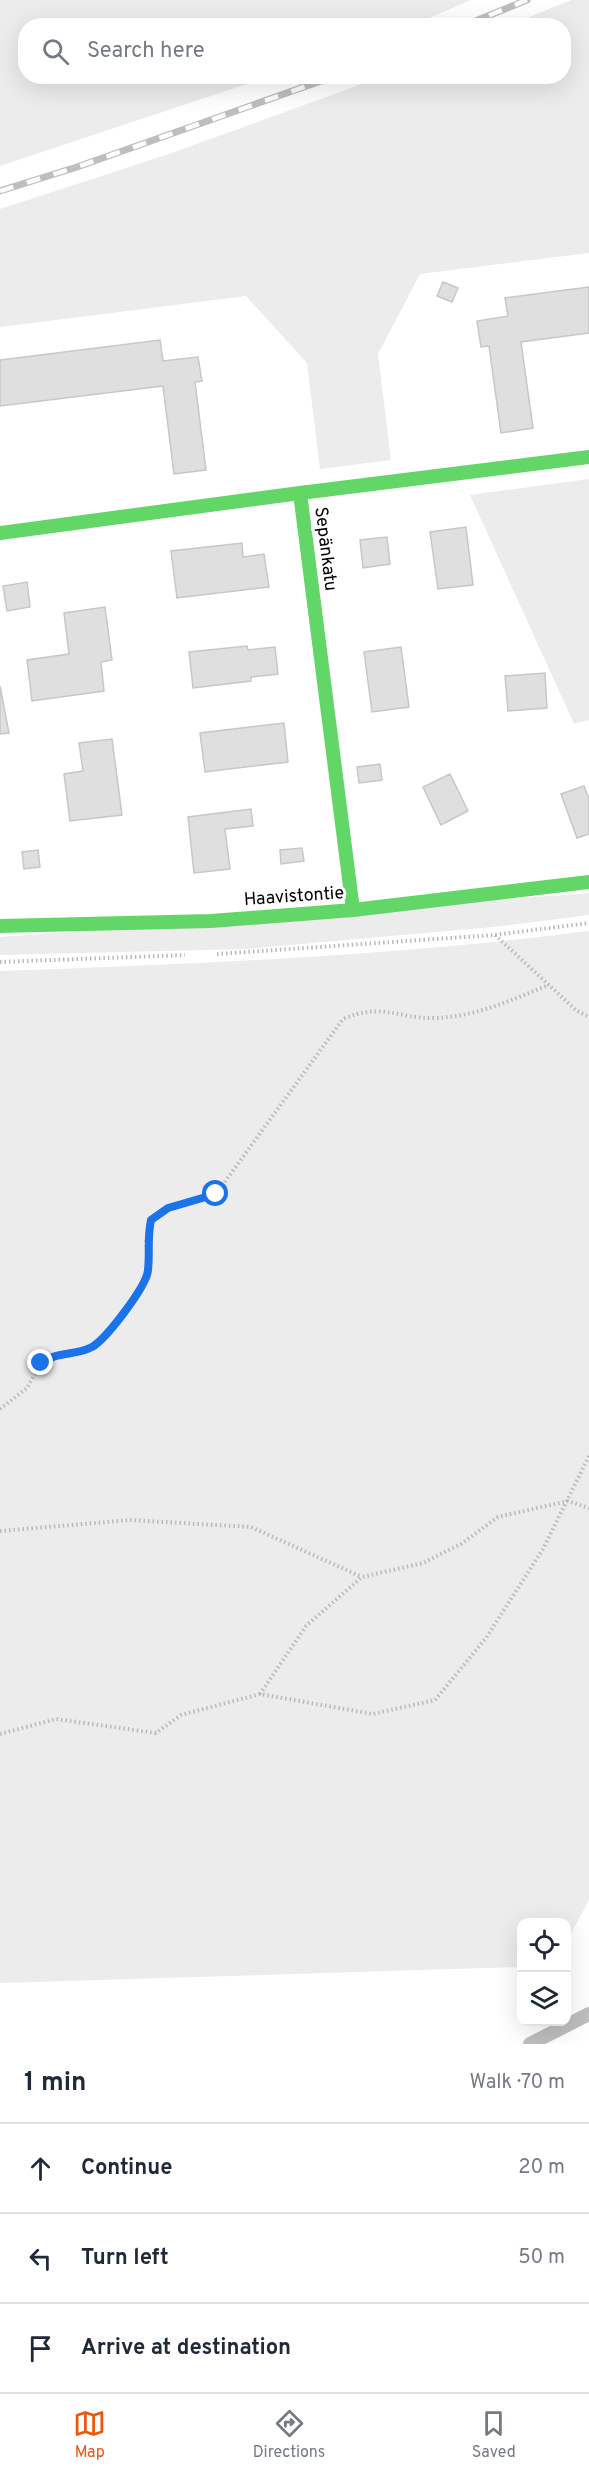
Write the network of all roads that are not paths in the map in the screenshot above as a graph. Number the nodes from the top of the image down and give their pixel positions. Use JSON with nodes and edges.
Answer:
{"nodes":[{"id":1,"x":589,"y":457,"type":"edge"},
{"id":2,"x":300,"y":493,"type":"junction"},
{"id":3,"x":0,"y":533,"type":"edge"},
{"id":4,"x":589,"y":882,"type":"edge"},
{"id":5,"x":353,"y":910,"type":"junction"},
{"id":6,"x":0,"y":926,"type":"edge"},
{"id":7,"x":589,"y":2014,"type":"edge"},
{"id":8,"x":530,"y":2044,"type":"edge"}],
"edges":[{"from":1,"to":2,"type":"street"},
{"from":2,"to":3,"type":"street","name":"Sepänkatu"},
{"from":2,"to":5,"type":"street","name":"Sepänkatu"},
{"from":4,"to":5,"type":"street","name":"Haavistontie"},
{"from":5,"to":6,"type":"street","name":"Haavistontie"},
{"from":7,"to":8,"type":"lane"}]}
